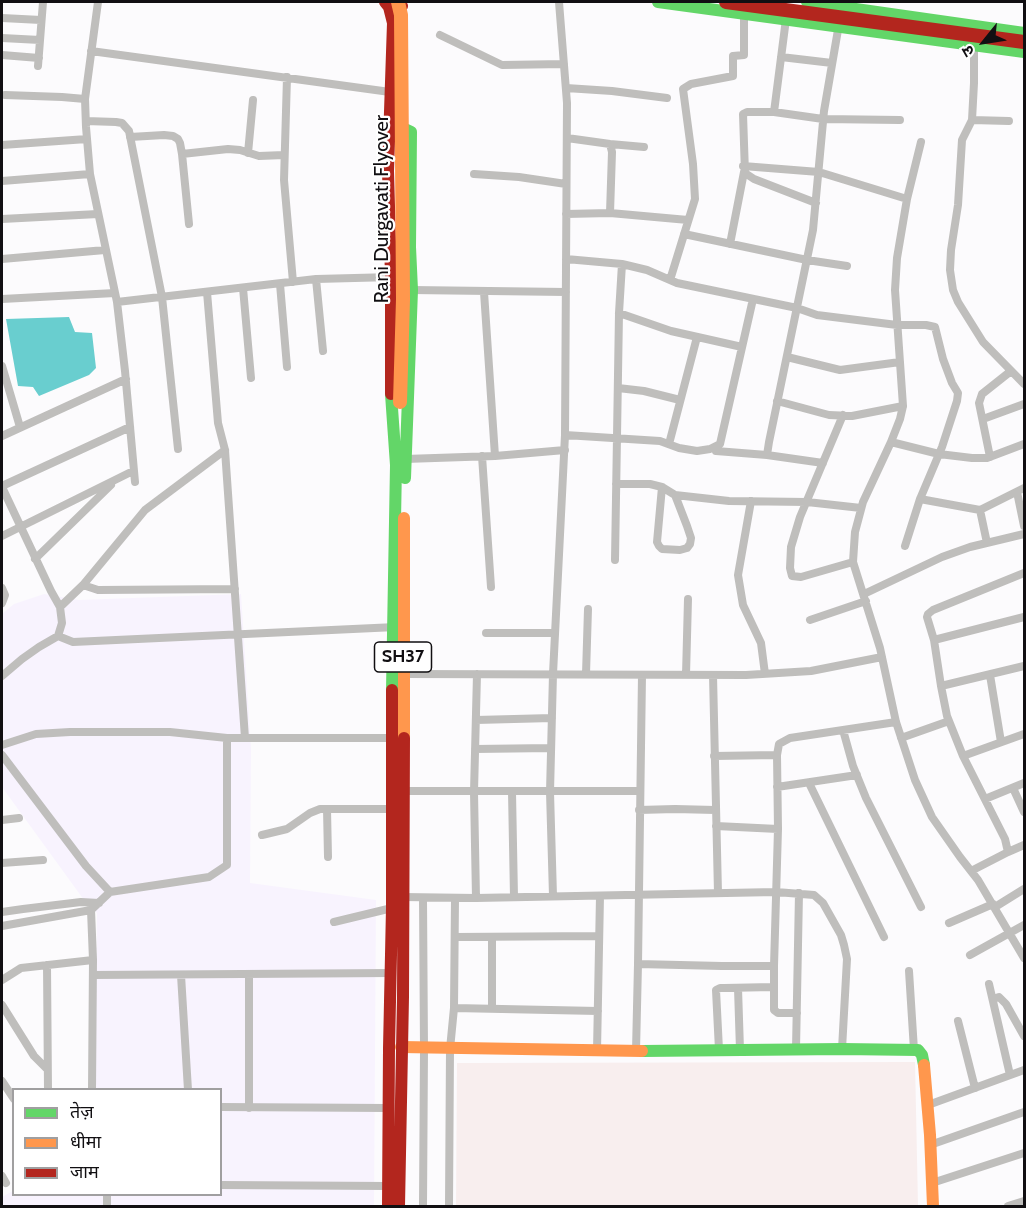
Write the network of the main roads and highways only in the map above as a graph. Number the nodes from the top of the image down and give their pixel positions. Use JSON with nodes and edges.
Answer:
{"nodes":[{"id":1,"x":385,"y":2,"type":"edge"},
{"id":2,"x":658,"y":2,"type":"edge"},
{"id":3,"x":726,"y":2,"type":"edge"},
{"id":4,"x":807,"y":2,"type":"edge"},
{"id":5,"x":812,"y":2,"type":"edge"},
{"id":6,"x":399,"y":9,"type":"edge"},
{"id":7,"x":738,"y":9,"type":"edge"},
{"id":8,"x":1024,"y":33,"type":"edge"},
{"id":9,"x":1024,"y":42,"type":"edge"},
{"id":10,"x":1024,"y":52,"type":"edge"},
{"id":11,"x":390,"y":121,"type":"junction"},
{"id":12,"x":400,"y":402,"type":"junction"},
{"id":13,"x":393,"y":421,"type":"junction"},
{"id":14,"x":407,"y":425,"type":"junction"},
{"id":15,"x":398,"y":627,"type":"junction"},
{"id":16,"x":398,"y":738,"type":"junction"},
{"id":17,"x":401,"y":1047,"type":"junction"},
{"id":18,"x":388,"y":1206,"type":"edge"},
{"id":19,"x":399,"y":1206,"type":"edge"},
{"id":20,"x":933,"y":1206,"type":"edge"}],
"edges":[{"from":1,"to":6,"type":"main road"},
{"from":2,"to":7,"type":"main road"},
{"from":3,"to":9,"type":"main road","bridge":true},
{"from":4,"to":5,"type":"main road"},
{"from":5,"to":8,"type":"main road"},
{"from":6,"to":11,"type":"main road"},
{"from":6,"to":12,"type":"main road","name":"Rani Durgavati Flyover","bridge":true},
{"from":7,"to":10,"type":"main road"},
{"from":11,"to":13,"type":"main road"},
{"from":11,"to":14,"type":"main road","number":"SH37"},
{"from":12,"to":13,"type":"main road","name":"Rani Durgavati Flyover"},
{"from":12,"to":14,"type":"main road","name":"Rani Durgavati Flyover"},
{"from":13,"to":15,"type":"main road"},
{"from":14,"to":15,"type":"main road","number":"SH37"},
{"from":15,"to":16,"type":"main road"},
{"from":15,"to":16,"type":"main road","number":"SH37"},
{"from":16,"to":17,"type":"main road","number":"SH37"},
{"from":16,"to":18,"type":"main road"},
{"from":17,"to":19,"type":"main road","number":"SH37"},
{"from":17,"to":20,"type":"main road"}]}
